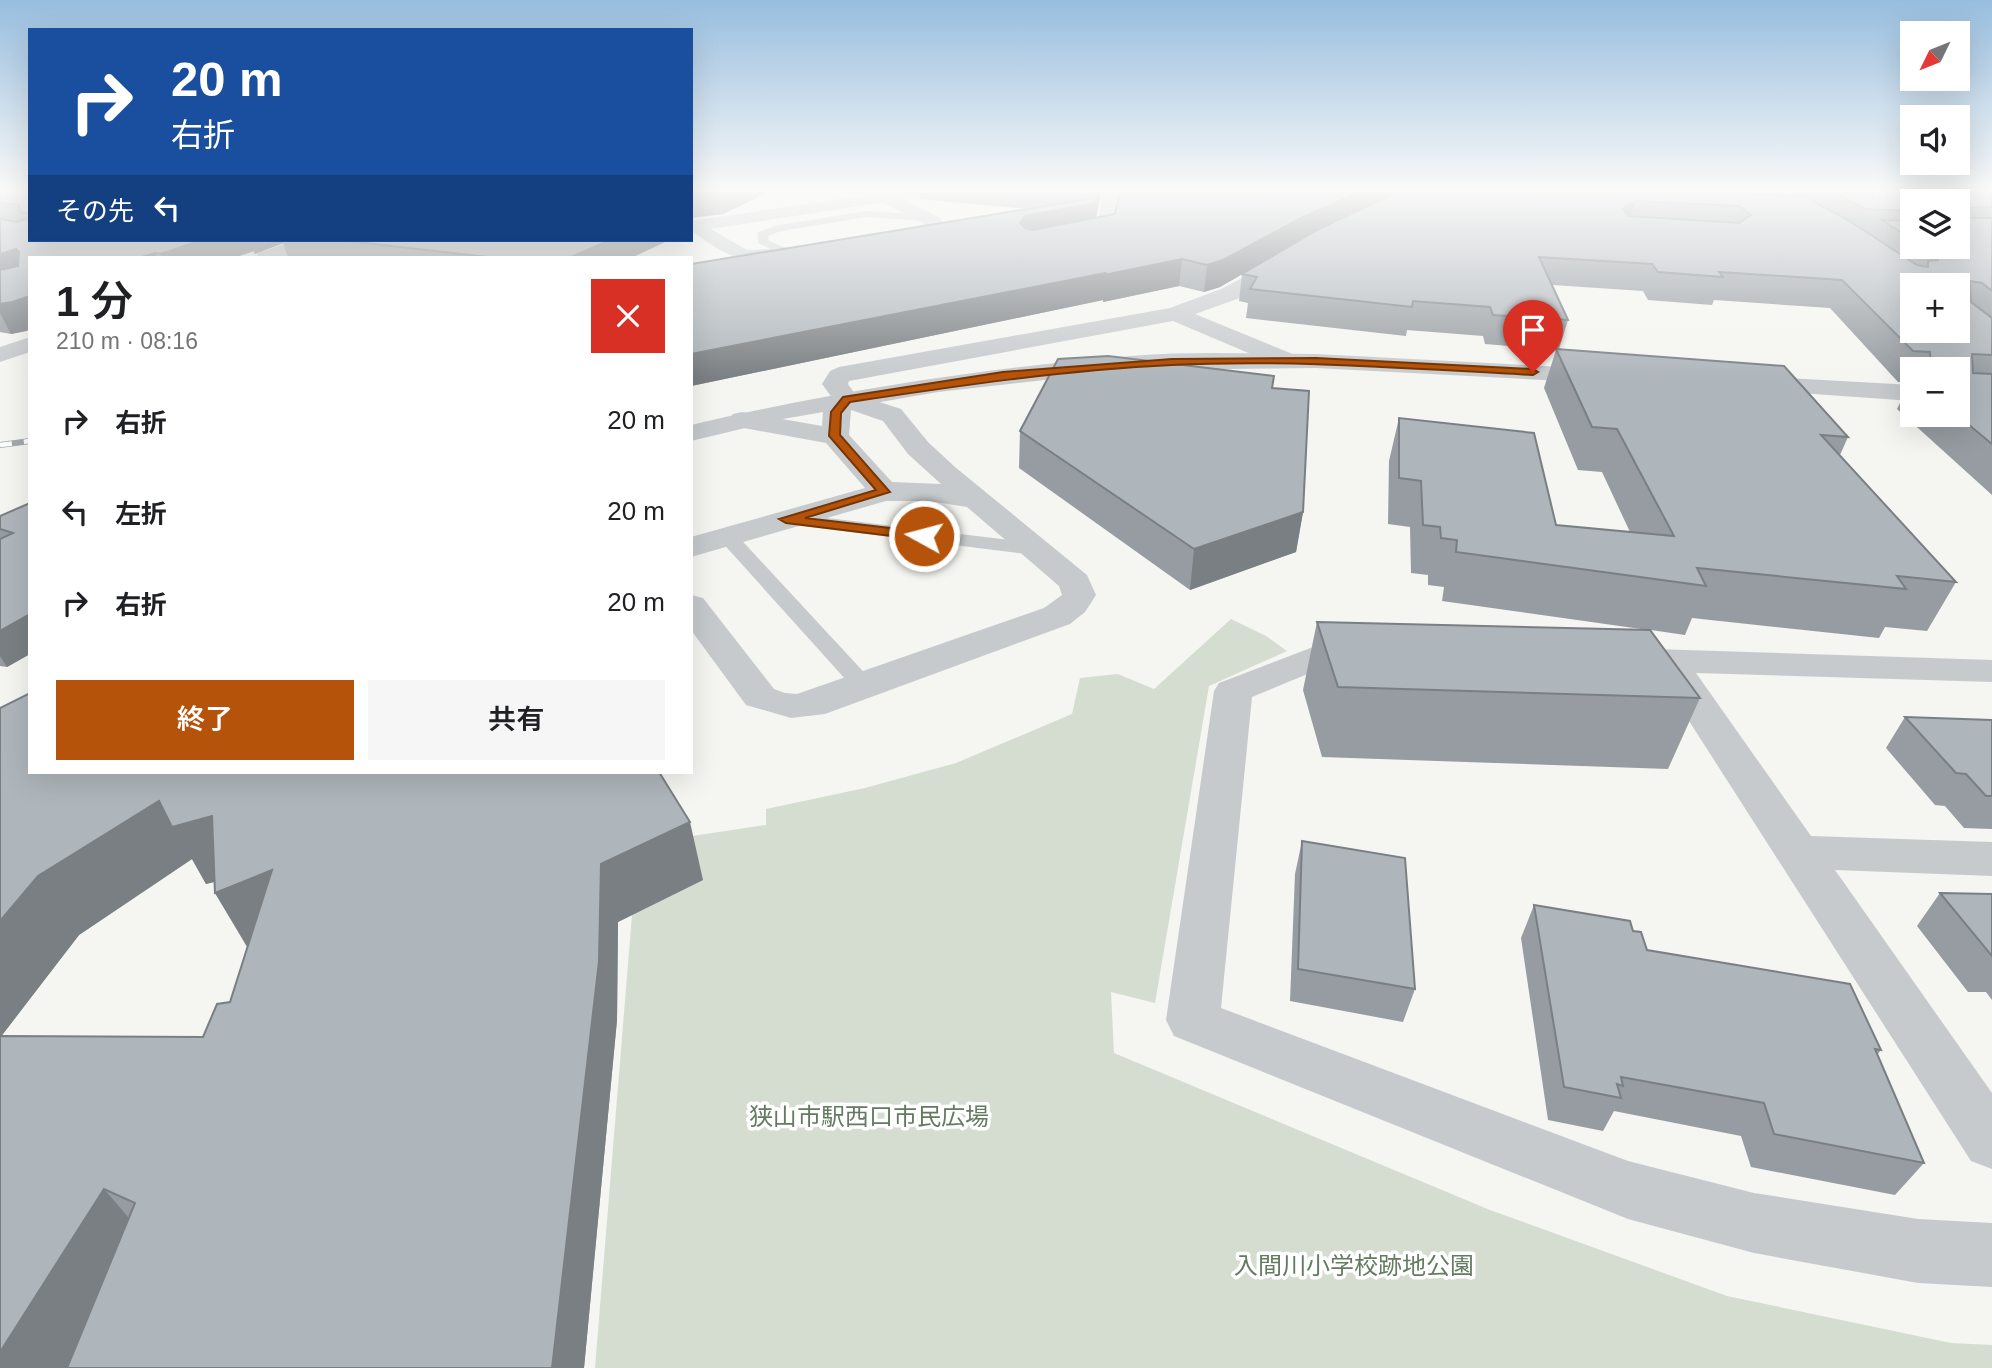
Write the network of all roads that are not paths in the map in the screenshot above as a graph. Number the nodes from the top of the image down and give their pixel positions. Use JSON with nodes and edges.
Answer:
{"nodes":[{"id":1,"x":734,"y":253,"type":"edge"},
{"id":2,"x":781,"y":253,"type":"edge"},
{"id":3,"x":1298,"y":253,"type":"edge"},
{"id":4,"x":1866,"y":253,"type":"edge"},
{"id":5,"x":1900,"y":277,"type":"edge"},
{"id":6,"x":1175,"y":314,"type":"junction"},
{"id":7,"x":28,"y":345,"type":"edge"},
{"id":8,"x":0,"y":355,"type":"edge"},
{"id":9,"x":1286,"y":360,"type":"junction"},
{"id":10,"x":1621,"y":377,"type":"edge"},
{"id":11,"x":1732,"y":383,"type":"edge"},
{"id":12,"x":934,"y":385,"type":"junction"},
{"id":13,"x":1900,"y":392,"type":"edge"},
{"id":14,"x":846,"y":399,"type":"junction"},
{"id":15,"x":892,"y":415,"type":"junction"},
{"id":16,"x":742,"y":420,"type":"junction"},
{"id":17,"x":693,"y":432,"type":"edge"},
{"id":18,"x":835,"y":436,"type":"junction"},
{"id":19,"x":884,"y":492,"type":"junction"},
{"id":20,"x":974,"y":499,"type":"junction"},
{"id":21,"x":786,"y":519,"type":"junction"},
{"id":22,"x":727,"y":536,"type":"junction"},
{"id":23,"x":693,"y":546,"type":"edge"},
{"id":24,"x":1035,"y":549,"type":"junction"},
{"id":25,"x":693,"y":608,"type":"edge"},
{"id":26,"x":1404,"y":652,"type":"edge"},
{"id":27,"x":1585,"y":658,"type":"edge"},
{"id":28,"x":1668,"y":660,"type":"junction"},
{"id":29,"x":1992,"y":671,"type":"edge"},
{"id":30,"x":864,"y":686,"type":"junction"},
{"id":31,"x":1797,"y":852,"type":"junction"},
{"id":32,"x":1992,"y":859,"type":"edge"},
{"id":33,"x":1992,"y":1142,"type":"edge"},
{"id":34,"x":1992,"y":1255,"type":"edge"}],
"edges":[{"from":1,"to":2,"type":"street"},
{"from":3,"to":6,"type":"street"},
{"from":4,"to":5,"type":"street"},
{"from":6,"to":9,"type":"street"},
{"from":6,"to":14,"type":"street"},
{"from":7,"to":8,"type":"street"},
{"from":9,"to":10,"type":"street"},
{"from":9,"to":12,"type":"street"},
{"from":11,"to":13,"type":"street"},
{"from":12,"to":14,"type":"street"},
{"from":12,"to":15,"type":"street"},
{"from":14,"to":15,"type":"street"},
{"from":14,"to":16,"type":"street"},
{"from":14,"to":18,"type":"street"},
{"from":15,"to":20,"type":"street"},
{"from":16,"to":17,"type":"street"},
{"from":16,"to":18,"type":"street"},
{"from":18,"to":19,"type":"street"},
{"from":19,"to":20,"type":"street"},
{"from":19,"to":21,"type":"street"},
{"from":20,"to":24,"type":"street"},
{"from":21,"to":22,"type":"street"},
{"from":21,"to":24,"type":"lane"},
{"from":22,"to":23,"type":"street"},
{"from":22,"to":30,"type":"lane"},
{"from":24,"to":30,"type":"street"},
{"from":25,"to":30,"type":"street"},
{"from":26,"to":34,"type":"street"},
{"from":27,"to":28,"type":"street"},
{"from":28,"to":29,"type":"street"},
{"from":28,"to":31,"type":"street"},
{"from":31,"to":32,"type":"street"},
{"from":31,"to":33,"type":"street"}]}
